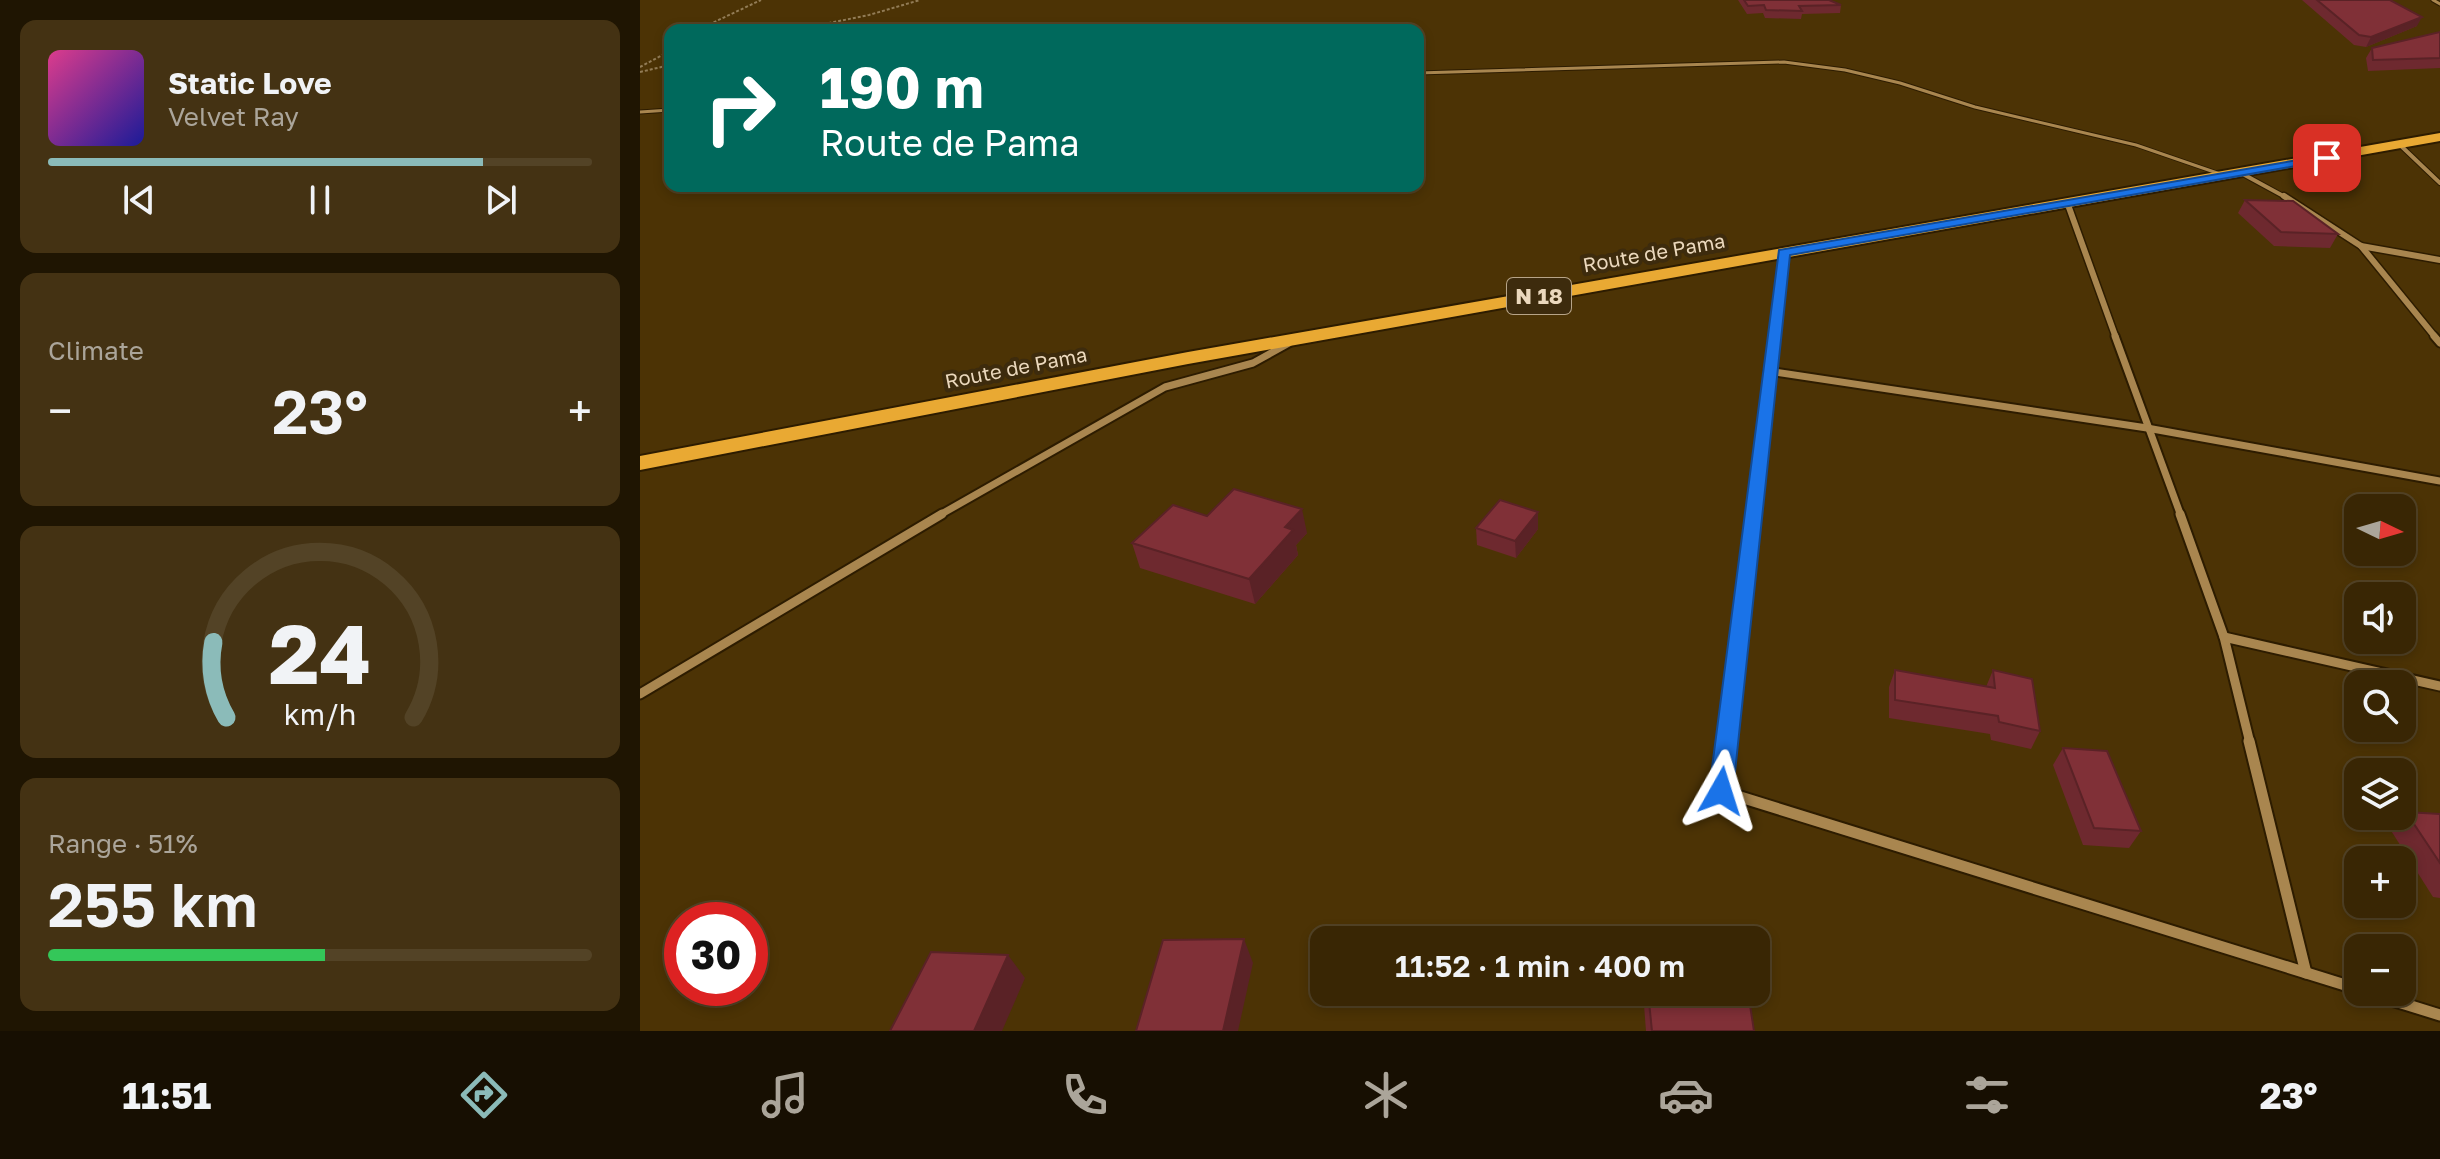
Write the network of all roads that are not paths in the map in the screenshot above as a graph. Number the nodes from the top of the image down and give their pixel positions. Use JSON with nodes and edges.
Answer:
{"nodes":[{"id":1,"x":2433,"y":0,"type":"edge"},
{"id":2,"x":2440,"y":4,"type":"edge"},
{"id":3,"x":1424,"y":73,"type":"edge"},
{"id":4,"x":664,"y":110,"type":"edge"},
{"id":5,"x":640,"y":112,"type":"edge"},
{"id":6,"x":2440,"y":137,"type":"edge"},
{"id":7,"x":2399,"y":144,"type":"junction"},
{"id":8,"x":2234,"y":174,"type":"junction"},
{"id":9,"x":2440,"y":183,"type":"edge"},
{"id":10,"x":2067,"y":202,"type":"junction"},
{"id":11,"x":2361,"y":246,"type":"junction"},
{"id":12,"x":1784,"y":252,"type":"junction"},
{"id":13,"x":2440,"y":260,"type":"edge"},
{"id":14,"x":1296,"y":339,"type":"junction"},
{"id":15,"x":2440,"y":343,"type":"edge"},
{"id":16,"x":1768,"y":371,"type":"junction"},
{"id":17,"x":2147,"y":428,"type":"junction"},
{"id":18,"x":640,"y":463,"type":"edge"},
{"id":19,"x":2440,"y":481,"type":"edge"},
{"id":20,"x":2224,"y":637,"type":"junction"},
{"id":21,"x":2440,"y":686,"type":"edge"},
{"id":22,"x":640,"y":694,"type":"edge"},
{"id":23,"x":2306,"y":973,"type":"junction"},
{"id":24,"x":2344,"y":985,"type":"edge"},
{"id":25,"x":2411,"y":1006,"type":"edge"},
{"id":26,"x":2440,"y":1015,"type":"edge"}],
"edges":[{"from":1,"to":2,"type":"street"},
{"from":3,"to":8,"type":"lane"},
{"from":4,"to":5,"type":"lane"},
{"from":6,"to":7,"type":"highway","name":"Route de Pama","number":"N 18"},
{"from":7,"to":8,"type":"highway","name":"Route de Pama","number":"N 18"},
{"from":7,"to":9,"type":"street"},
{"from":8,"to":10,"type":"highway","name":"Route de Pama","number":"N 18"},
{"from":8,"to":11,"type":"street"},
{"from":10,"to":12,"type":"highway","name":"Route de Pama","number":"N 18"},
{"from":10,"to":17,"type":"street"},
{"from":11,"to":13,"type":"street"},
{"from":11,"to":15,"type":"street"},
{"from":12,"to":14,"type":"highway","name":"Route de Pama","number":"N 18"},
{"from":12,"to":16,"type":"street"},
{"from":14,"to":18,"type":"highway","name":"Route de Pama","number":"N 18"},
{"from":14,"to":22,"type":"street"},
{"from":16,"to":17,"type":"street"},
{"from":16,"to":23,"type":"street"},
{"from":17,"to":19,"type":"street"},
{"from":17,"to":20,"type":"street"},
{"from":20,"to":21,"type":"street"},
{"from":20,"to":23,"type":"street"},
{"from":23,"to":24,"type":"street"},
{"from":25,"to":26,"type":"street"}]}
